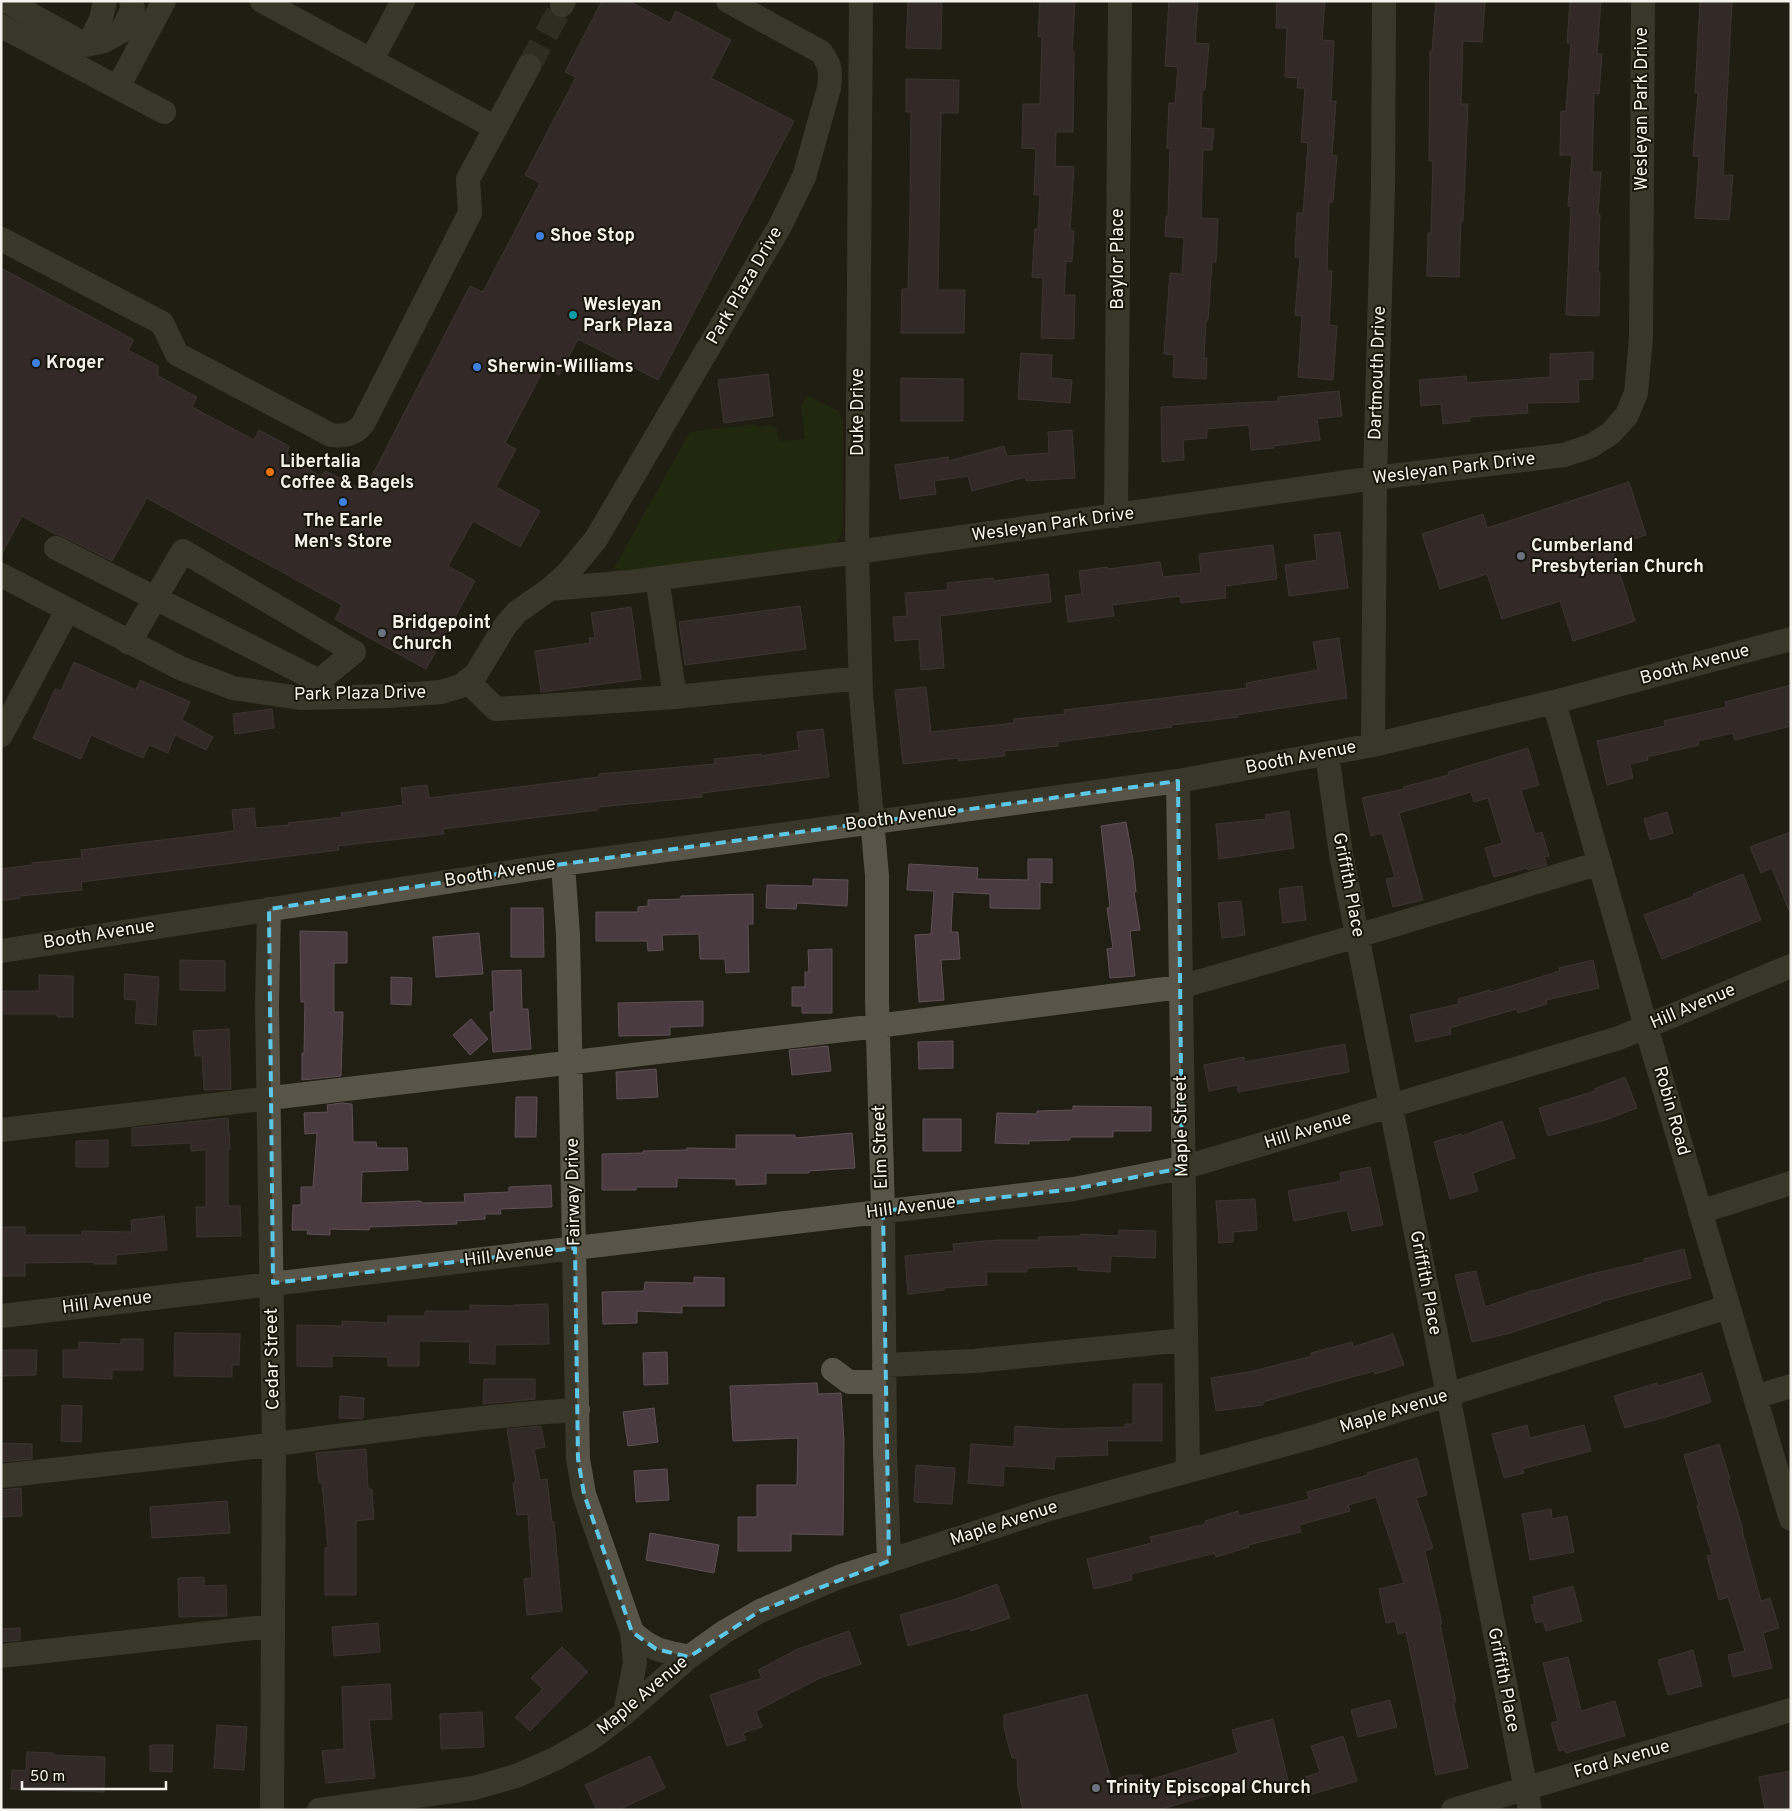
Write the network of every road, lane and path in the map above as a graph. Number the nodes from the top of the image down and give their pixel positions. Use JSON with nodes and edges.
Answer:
{"nodes":[{"id":1,"x":6,"y":1,"type":"edge"},
{"id":2,"x":105,"y":1,"type":"edge"},
{"id":3,"x":122,"y":1,"type":"edge"},
{"id":4,"x":131,"y":1,"type":"edge"},
{"id":5,"x":164,"y":1,"type":"edge"},
{"id":6,"x":262,"y":1,"type":"edge"},
{"id":7,"x":403,"y":1,"type":"edge"},
{"id":8,"x":728,"y":1,"type":"edge"},
{"id":9,"x":861,"y":1,"type":"edge"},
{"id":10,"x":1120,"y":1,"type":"edge"},
{"id":11,"x":1384,"y":1,"type":"edge"},
{"id":12,"x":1643,"y":1,"type":"edge"},
{"id":13,"x":1,"y":26,"type":"edge"},
{"id":14,"x":58,"y":29,"type":"junction"},
{"id":15,"x":95,"y":30,"type":"junction"},
{"id":16,"x":372,"y":61,"type":"junction"},
{"id":17,"x":529,"y":66,"type":"tunnel mouth"},
{"id":18,"x":118,"y":87,"type":"junction"},
{"id":19,"x":164,"y":112,"type":"dead end"},
{"id":20,"x":496,"y":128,"type":"junction"},
{"id":21,"x":1,"y":239,"type":"edge"},
{"id":22,"x":1375,"y":478,"type":"junction"},
{"id":23,"x":1116,"y":516,"type":"junction"},
{"id":24,"x":56,"y":548,"type":"dead end"},
{"id":25,"x":857,"y":552,"type":"junction"},
{"id":26,"x":1,"y":575,"type":"edge"},
{"id":27,"x":657,"y":578,"type":"junction"},
{"id":28,"x":550,"y":589,"type":"junction"},
{"id":29,"x":157,"y":598,"type":"junction"},
{"id":30,"x":67,"y":611,"type":"junction"},
{"id":31,"x":1791,"y":639,"type":"edge"},
{"id":32,"x":129,"y":643,"type":"junction"},
{"id":33,"x":860,"y":678,"type":"junction"},
{"id":34,"x":320,"y":681,"type":"junction"},
{"id":35,"x":467,"y":681,"type":"junction"},
{"id":36,"x":675,"y":697,"type":"junction"},
{"id":37,"x":300,"y":698,"type":"junction"},
{"id":38,"x":1554,"y":702,"type":"junction"},
{"id":39,"x":1,"y":735,"type":"edge"},
{"id":40,"x":1373,"y":745,"type":"junction"},
{"id":41,"x":1326,"y":754,"type":"junction"},
{"id":42,"x":1178,"y":781,"type":"junction"},
{"id":43,"x":872,"y":822,"type":"junction"},
{"id":44,"x":563,"y":864,"type":"junction"},
{"id":45,"x":1600,"y":864,"type":"junction"},
{"id":46,"x":269,"y":909,"type":"junction"},
{"id":47,"x":1357,"y":936,"type":"junction"},
{"id":48,"x":1,"y":950,"type":"edge"},
{"id":49,"x":1791,"y":966,"type":"edge"},
{"id":50,"x":1180,"y":987,"type":"junction"},
{"id":51,"x":878,"y":1026,"type":"junction"},
{"id":52,"x":1646,"y":1027,"type":"junction"},
{"id":53,"x":571,"y":1062,"type":"junction"},
{"id":54,"x":269,"y":1097,"type":"junction"},
{"id":55,"x":1391,"y":1106,"type":"junction"},
{"id":56,"x":1,"y":1130,"type":"edge"},
{"id":57,"x":1182,"y":1168,"type":"junction"},
{"id":58,"x":1791,"y":1183,"type":"edge"},
{"id":59,"x":883,"y":1211,"type":"junction"},
{"id":60,"x":1700,"y":1212,"type":"junction"},
{"id":61,"x":575,"y":1248,"type":"junction"},
{"id":62,"x":272,"y":1283,"type":"junction"},
{"id":63,"x":1728,"y":1307,"type":"junction"},
{"id":64,"x":1,"y":1316,"type":"edge"},
{"id":65,"x":1185,"y":1340,"type":"junction"},
{"id":66,"x":833,"y":1370,"type":"dead end"},
{"id":67,"x":884,"y":1374,"type":"junction"},
{"id":68,"x":1791,"y":1386,"type":"edge"},
{"id":69,"x":1447,"y":1396,"type":"junction"},
{"id":70,"x":1755,"y":1397,"type":"junction"},
{"id":71,"x":578,"y":1410,"type":"junction"},
{"id":72,"x":274,"y":1444,"type":"junction"},
{"id":73,"x":1188,"y":1471,"type":"junction"},
{"id":74,"x":1,"y":1476,"type":"edge"},
{"id":75,"x":1791,"y":1519,"type":"edge"},
{"id":76,"x":889,"y":1561,"type":"junction"},
{"id":77,"x":272,"y":1626,"type":"junction"},
{"id":78,"x":632,"y":1632,"type":"junction"},
{"id":79,"x":1,"y":1656,"type":"edge"},
{"id":80,"x":689,"y":1657,"type":"junction"},
{"id":81,"x":1791,"y":1710,"type":"edge"},
{"id":82,"x":625,"y":1712,"type":"junction"},
{"id":83,"x":1527,"y":1799,"type":"edge"},
{"id":84,"x":272,"y":1810,"type":"edge"},
{"id":85,"x":319,"y":1810,"type":"edge"},
{"id":86,"x":1453,"y":1810,"type":"edge"}],
"edges":[{"from":1,"to":14,"type":"street"},
{"from":2,"to":15,"type":"street"},
{"from":3,"to":15,"type":"street"},
{"from":4,"to":14,"type":"street"},
{"from":5,"to":18,"type":"street"},
{"from":6,"to":16,"type":"street"},
{"from":7,"to":16,"type":"street"},
{"from":8,"to":28,"type":"street","name":"Park Plaza Drive"},
{"from":9,"to":25,"type":"street","name":"Duke Drive"},
{"from":10,"to":23,"type":"street","name":"Baylor Place"},
{"from":11,"to":22,"type":"street","name":"Dartmouth Drive"},
{"from":12,"to":22,"type":"street","name":"Wesleyan Park Drive"},
{"from":13,"to":18,"type":"street"},
{"from":14,"to":15,"type":"street"},
{"from":16,"to":20,"type":"street"},
{"from":17,"to":20,"type":"street"},
{"from":18,"to":19,"type":"street"},
{"from":20,"to":21,"type":"street"},
{"from":22,"to":23,"type":"street","name":"Wesleyan Park Drive"},
{"from":22,"to":40,"type":"street","name":"Dartmouth Drive"},
{"from":23,"to":25,"type":"street","name":"Wesleyan Park Drive"},
{"from":24,"to":29,"type":"street"},
{"from":25,"to":27,"type":"street","name":"Park Plaza Drive"},
{"from":25,"to":33,"type":"street","name":"Duke Drive"},
{"from":26,"to":30,"type":"street","name":"Park Plaza Drive"},
{"from":27,"to":28,"type":"street","name":"Park Plaza Drive"},
{"from":27,"to":36,"type":"street"},
{"from":28,"to":35,"type":"street","name":"Park Plaza Drive"},
{"from":29,"to":32,"type":"street"},
{"from":29,"to":34,"type":"street"},
{"from":29,"to":34,"type":"street"},
{"from":30,"to":32,"type":"street","name":"Park Plaza Drive"},
{"from":30,"to":39,"type":"street"},
{"from":31,"to":38,"type":"street","name":"Booth Avenue"},
{"from":32,"to":37,"type":"street","name":"Park Plaza Drive"},
{"from":33,"to":36,"type":"street"},
{"from":33,"to":43,"type":"street","name":"Duke Drive"},
{"from":34,"to":37,"type":"street"},
{"from":35,"to":36,"type":"street"},
{"from":35,"to":37,"type":"street","name":"Park Plaza Drive"},
{"from":38,"to":40,"type":"street","name":"Booth Avenue"},
{"from":38,"to":45,"type":"street","name":"Robin Road"},
{"from":40,"to":41,"type":"street","name":"Booth Avenue"},
{"from":41,"to":42,"type":"street","name":"Booth Avenue"},
{"from":41,"to":47,"type":"street","name":"Griffith Place"},
{"from":42,"to":43,"type":"street","name":"Booth Avenue"},
{"from":42,"to":50,"type":"street","name":"Maple Street"},
{"from":43,"to":44,"type":"street","name":"Booth Avenue"},
{"from":43,"to":51,"type":"street","name":"Elm Street"},
{"from":44,"to":46,"type":"street","name":"Booth Avenue"},
{"from":44,"to":53,"type":"street","name":"Fairway Drive"},
{"from":45,"to":47,"type":"street"},
{"from":45,"to":52,"type":"street","name":"Robin Road"},
{"from":46,"to":48,"type":"street","name":"Booth Avenue"},
{"from":46,"to":54,"type":"street","name":"Cedar Street"},
{"from":47,"to":50,"type":"street"},
{"from":47,"to":55,"type":"street","name":"Griffith Place"},
{"from":49,"to":52,"type":"street","name":"Hill Avenue"},
{"from":50,"to":51,"type":"street"},
{"from":50,"to":57,"type":"street","name":"Maple Street"},
{"from":51,"to":53,"type":"street"},
{"from":51,"to":59,"type":"street","name":"Elm Street"},
{"from":52,"to":55,"type":"street","name":"Hill Avenue"},
{"from":52,"to":60,"type":"street","name":"Robin Road"},
{"from":53,"to":54,"type":"street"},
{"from":53,"to":61,"type":"street","name":"Fairway Drive"},
{"from":54,"to":56,"type":"street"},
{"from":54,"to":62,"type":"street","name":"Cedar Street"},
{"from":55,"to":57,"type":"street","name":"Hill Avenue"},
{"from":55,"to":69,"type":"street","name":"Griffith Place"},
{"from":57,"to":59,"type":"street","name":"Hill Avenue"},
{"from":57,"to":65,"type":"street","name":"Maple Street"},
{"from":58,"to":60,"type":"street"},
{"from":59,"to":61,"type":"street","name":"Hill Avenue"},
{"from":59,"to":67,"type":"street","name":"Elm Street"},
{"from":60,"to":63,"type":"street","name":"Robin Road"},
{"from":61,"to":62,"type":"street","name":"Hill Avenue"},
{"from":61,"to":71,"type":"street","name":"Fairway Drive"},
{"from":62,"to":64,"type":"street","name":"Hill Avenue"},
{"from":62,"to":72,"type":"street","name":"Cedar Street"},
{"from":63,"to":69,"type":"street","name":"Maple Avenue"},
{"from":63,"to":70,"type":"street","name":"Robin Road"},
{"from":65,"to":67,"type":"street"},
{"from":65,"to":73,"type":"street","name":"Maple Street"},
{"from":66,"to":67,"type":"street"},
{"from":67,"to":76,"type":"street","name":"Elm Street"},
{"from":68,"to":70,"type":"street"},
{"from":69,"to":73,"type":"street","name":"Maple Avenue"},
{"from":69,"to":83,"type":"street","name":"Griffith Place"},
{"from":70,"to":75,"type":"street","name":"Robin Road"},
{"from":71,"to":72,"type":"street"},
{"from":71,"to":78,"type":"street","name":"Fairway Drive"},
{"from":72,"to":74,"type":"street"},
{"from":72,"to":77,"type":"street","name":"Cedar Street"},
{"from":73,"to":76,"type":"street","name":"Maple Avenue"},
{"from":76,"to":80,"type":"street","name":"Maple Avenue"},
{"from":77,"to":79,"type":"street"},
{"from":77,"to":84,"type":"street","name":"Cedar Street"},
{"from":78,"to":80,"type":"street"},
{"from":78,"to":82,"type":"street","name":"Fairway Drive"},
{"from":80,"to":82,"type":"street","name":"Maple Avenue"},
{"from":81,"to":83,"type":"street","name":"Ford Avenue"},
{"from":82,"to":85,"type":"street","name":"Maple Avenue"},
{"from":83,"to":86,"type":"street","name":"Ford Avenue"}]}
